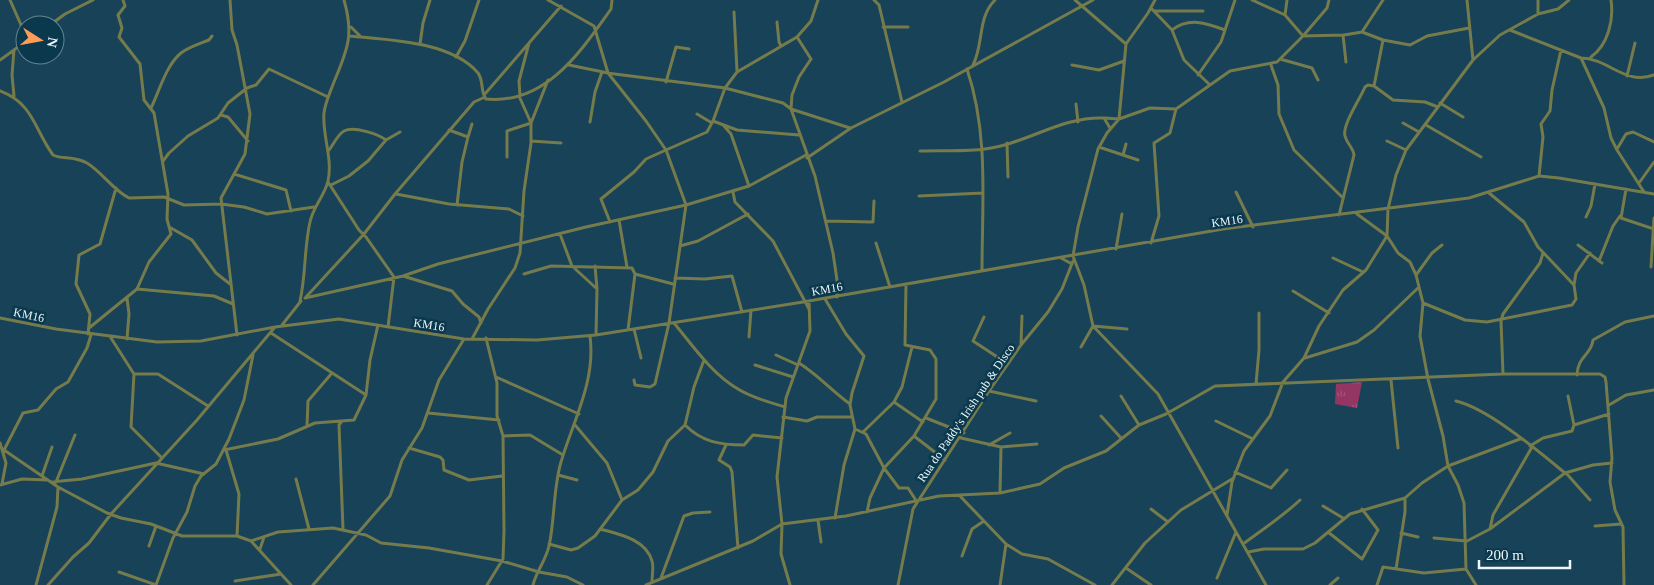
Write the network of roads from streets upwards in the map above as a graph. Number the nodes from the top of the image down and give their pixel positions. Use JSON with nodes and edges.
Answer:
{"nodes":[{"id":1,"x":10,"y":0,"type":"edge"},
{"id":2,"x":91,"y":0,"type":"edge"},
{"id":3,"x":124,"y":0,"type":"edge"},
{"id":4,"x":230,"y":0,"type":"edge"},
{"id":5,"x":344,"y":0,"type":"edge"},
{"id":6,"x":430,"y":0,"type":"edge"},
{"id":7,"x":479,"y":0,"type":"edge"},
{"id":8,"x":548,"y":0,"type":"edge"},
{"id":9,"x":612,"y":0,"type":"edge"},
{"id":10,"x":818,"y":0,"type":"edge"},
{"id":11,"x":874,"y":0,"type":"edge"},
{"id":12,"x":995,"y":0,"type":"edge"},
{"id":13,"x":1075,"y":0,"type":"edge"},
{"id":14,"x":1093,"y":0,"type":"edge"},
{"id":15,"x":1154,"y":0,"type":"edge"},
{"id":16,"x":1235,"y":0,"type":"edge"},
{"id":17,"x":1252,"y":0,"type":"edge"},
{"id":18,"x":1287,"y":0,"type":"edge"},
{"id":19,"x":1329,"y":0,"type":"edge"},
{"id":20,"x":1334,"y":0,"type":"edge"},
{"id":21,"x":1383,"y":0,"type":"edge"},
{"id":22,"x":1467,"y":0,"type":"edge"},
{"id":23,"x":1538,"y":0,"type":"edge"},
{"id":24,"x":1569,"y":0,"type":"edge"},
{"id":25,"x":1611,"y":0,"type":"edge"},
{"id":26,"x":1328,"y":5,"type":"junction"},
{"id":27,"x":561,"y":6,"type":"junction"},
{"id":28,"x":1084,"y":6,"type":"junction"},
{"id":29,"x":1153,"y":9,"type":"junction"},
{"id":30,"x":1203,"y":11,"type":"dead end"},
{"id":31,"x":734,"y":12,"type":"dead end"},
{"id":32,"x":1538,"y":14,"type":"junction"},
{"id":33,"x":17,"y":15,"type":"edge"},
{"id":34,"x":64,"y":15,"type":"edge"},
{"id":35,"x":1285,"y":15,"type":"junction"},
{"id":36,"x":777,"y":22,"type":"dead end"},
{"id":37,"x":350,"y":27,"type":"junction"},
{"id":38,"x":883,"y":27,"type":"junction"},
{"id":39,"x":908,"y":27,"type":"dead end"},
{"id":40,"x":1470,"y":28,"type":"junction"},
{"id":41,"x":596,"y":30,"type":"junction"},
{"id":42,"x":1172,"y":30,"type":"junction"},
{"id":43,"x":1225,"y":30,"type":"junction"},
{"id":44,"x":1509,"y":30,"type":"junction"},
{"id":45,"x":1362,"y":32,"type":"junction"},
{"id":46,"x":1343,"y":35,"type":"junction"},
{"id":47,"x":212,"y":36,"type":"dead end"},
{"id":48,"x":350,"y":36,"type":"junction"},
{"id":49,"x":1303,"y":36,"type":"junction"},
{"id":50,"x":362,"y":37,"type":"junction"},
{"id":51,"x":797,"y":37,"type":"junction"},
{"id":52,"x":530,"y":40,"type":"junction"},
{"id":53,"x":1383,"y":40,"type":"junction"},
{"id":54,"x":1635,"y":43,"type":"dead end"},
{"id":55,"x":420,"y":44,"type":"junction"},
{"id":56,"x":1126,"y":44,"type":"junction"},
{"id":57,"x":781,"y":46,"type":"junction"},
{"id":58,"x":689,"y":49,"type":"dead end"},
{"id":59,"x":14,"y":50,"type":"joint"},
{"id":60,"x":1561,"y":50,"type":"junction"},
{"id":61,"x":1473,"y":52,"type":"junction"},
{"id":62,"x":1479,"y":55,"type":"junction"},
{"id":63,"x":456,"y":57,"type":"junction"},
{"id":64,"x":1581,"y":58,"type":"junction"},
{"id":65,"x":1586,"y":58,"type":"junction"},
{"id":66,"x":1591,"y":58,"type":"junction"},
{"id":67,"x":1280,"y":59,"type":"junction"},
{"id":68,"x":0,"y":60,"type":"edge"},
{"id":69,"x":1473,"y":60,"type":"junction"},
{"id":70,"x":1124,"y":61,"type":"junction"},
{"id":71,"x":1346,"y":62,"type":"dead end"},
{"id":72,"x":1584,"y":64,"type":"junction"},
{"id":73,"x":570,"y":65,"type":"junction"},
{"id":74,"x":1072,"y":65,"type":"dead end"},
{"id":75,"x":1271,"y":65,"type":"junction"},
{"id":76,"x":972,"y":66,"type":"junction"},
{"id":77,"x":967,"y":69,"type":"junction"},
{"id":78,"x":602,"y":72,"type":"junction"},
{"id":79,"x":737,"y":72,"type":"junction"},
{"id":80,"x":608,"y":73,"type":"junction"},
{"id":81,"x":1198,"y":75,"type":"junction"},
{"id":82,"x":1654,"y":75,"type":"edge"},
{"id":83,"x":1627,"y":76,"type":"junction"},
{"id":84,"x":548,"y":80,"type":"junction"},
{"id":85,"x":1318,"y":80,"type":"dead end"},
{"id":86,"x":666,"y":82,"type":"junction"},
{"id":87,"x":1210,"y":85,"type":"junction"},
{"id":88,"x":1374,"y":86,"type":"junction"},
{"id":89,"x":725,"y":88,"type":"junction"},
{"id":90,"x":245,"y":90,"type":"junction"},
{"id":91,"x":0,"y":91,"type":"edge"},
{"id":92,"x":484,"y":96,"type":"junction"},
{"id":93,"x":520,"y":96,"type":"junction"},
{"id":94,"x":15,"y":97,"type":"junction"},
{"id":95,"x":328,"y":98,"type":"junction"},
{"id":96,"x":902,"y":102,"type":"junction"},
{"id":97,"x":1076,"y":104,"type":"dead end"},
{"id":98,"x":1439,"y":105,"type":"junction"},
{"id":99,"x":151,"y":108,"type":"junction"},
{"id":100,"x":1176,"y":108,"type":"junction"},
{"id":101,"x":791,"y":109,"type":"junction"},
{"id":102,"x":697,"y":114,"type":"dead end"},
{"id":103,"x":221,"y":115,"type":"junction"},
{"id":104,"x":1463,"y":117,"type":"dead end"},
{"id":105,"x":1104,"y":118,"type":"junction"},
{"id":106,"x":1119,"y":119,"type":"junction"},
{"id":107,"x":590,"y":122,"type":"dead end"},
{"id":108,"x":713,"y":122,"type":"junction"},
{"id":109,"x":1078,"y":122,"type":"junction"},
{"id":110,"x":531,"y":123,"type":"junction"},
{"id":111,"x":1402,"y":123,"type":"dead end"},
{"id":112,"x":472,"y":124,"type":"dead end"},
{"id":113,"x":1426,"y":124,"type":"junction"},
{"id":114,"x":724,"y":126,"type":"junction"},
{"id":115,"x":851,"y":128,"type":"junction"},
{"id":116,"x":1110,"y":129,"type":"junction"},
{"id":117,"x":450,"y":130,"type":"junction"},
{"id":118,"x":400,"y":132,"type":"dead end"},
{"id":119,"x":1419,"y":132,"type":"junction"},
{"id":120,"x":800,"y":135,"type":"junction"},
{"id":121,"x":468,"y":137,"type":"junction"},
{"id":122,"x":386,"y":140,"type":"junction"},
{"id":123,"x":248,"y":141,"type":"junction"},
{"id":124,"x":531,"y":141,"type":"junction"},
{"id":125,"x":1387,"y":141,"type":"dead end"},
{"id":126,"x":1654,"y":142,"type":"edge"},
{"id":127,"x":561,"y":143,"type":"dead end"},
{"id":128,"x":1007,"y":143,"type":"junction"},
{"id":129,"x":1126,"y":144,"type":"dead end"},
{"id":130,"x":1099,"y":147,"type":"junction"},
{"id":131,"x":329,"y":150,"type":"junction"},
{"id":132,"x":666,"y":150,"type":"junction"},
{"id":133,"x":984,"y":150,"type":"junction"},
{"id":134,"x":1406,"y":150,"type":"junction"},
{"id":135,"x":1617,"y":150,"type":"junction"},
{"id":136,"x":920,"y":151,"type":"dead end"},
{"id":137,"x":1123,"y":155,"type":"junction"},
{"id":138,"x":807,"y":156,"type":"junction"},
{"id":139,"x":1480,"y":156,"type":"dead end"},
{"id":140,"x":507,"y":157,"type":"dead end"},
{"id":141,"x":1138,"y":160,"type":"dead end"},
{"id":142,"x":163,"y":162,"type":"junction"},
{"id":143,"x":1654,"y":162,"type":"edge"},
{"id":144,"x":234,"y":174,"type":"junction"},
{"id":145,"x":1539,"y":176,"type":"junction"},
{"id":146,"x":1008,"y":177,"type":"dead end"},
{"id":147,"x":1639,"y":182,"type":"junction"},
{"id":148,"x":329,"y":184,"type":"junction"},
{"id":149,"x":1595,"y":184,"type":"junction"},
{"id":150,"x":749,"y":186,"type":"junction"},
{"id":151,"x":116,"y":188,"type":"junction"},
{"id":152,"x":1626,"y":189,"type":"junction"},
{"id":153,"x":733,"y":192,"type":"junction"},
{"id":154,"x":1236,"y":192,"type":"dead end"},
{"id":155,"x":1488,"y":192,"type":"junction"},
{"id":156,"x":1644,"y":192,"type":"junction"},
{"id":157,"x":983,"y":193,"type":"junction"},
{"id":158,"x":395,"y":194,"type":"junction"},
{"id":159,"x":1654,"y":194,"type":"edge"},
{"id":160,"x":919,"y":196,"type":"dead end"},
{"id":161,"x":168,"y":198,"type":"junction"},
{"id":162,"x":1343,"y":198,"type":"junction"},
{"id":163,"x":874,"y":201,"type":"dead end"},
{"id":164,"x":221,"y":204,"type":"junction"},
{"id":165,"x":457,"y":205,"type":"junction"},
{"id":166,"x":686,"y":206,"type":"junction"},
{"id":167,"x":314,"y":207,"type":"junction"},
{"id":168,"x":308,"y":209,"type":"junction"},
{"id":169,"x":1388,"y":209,"type":"junction"},
{"id":170,"x":291,"y":211,"type":"junction"},
{"id":171,"x":312,"y":214,"type":"junction"},
{"id":172,"x":748,"y":214,"type":"junction"},
{"id":173,"x":1122,"y":214,"type":"dead end"},
{"id":174,"x":1357,"y":214,"type":"junction"},
{"id":175,"x":1340,"y":215,"type":"junction"},
{"id":176,"x":1620,"y":215,"type":"junction"},
{"id":177,"x":523,"y":216,"type":"junction"},
{"id":178,"x":1586,"y":217,"type":"dead end"},
{"id":179,"x":1654,"y":218,"type":"edge"},
{"id":180,"x":619,"y":220,"type":"junction"},
{"id":181,"x":826,"y":221,"type":"junction"},
{"id":182,"x":610,"y":222,"type":"junction"},
{"id":183,"x":1253,"y":226,"type":"junction"},
{"id":184,"x":170,"y":228,"type":"junction"},
{"id":185,"x":1653,"y":229,"type":"edge"},
{"id":186,"x":364,"y":234,"type":"junction"},
{"id":187,"x":560,"y":234,"type":"junction"},
{"id":188,"x":1386,"y":236,"type":"junction"},
{"id":189,"x":876,"y":243,"type":"dead end"},
{"id":190,"x":1151,"y":243,"type":"junction"},
{"id":191,"x":522,"y":244,"type":"junction"},
{"id":192,"x":1442,"y":245,"type":"dead end"},
{"id":193,"x":1578,"y":245,"type":"dead end"},
{"id":194,"x":680,"y":246,"type":"junction"},
{"id":195,"x":1116,"y":249,"type":"junction"},
{"id":196,"x":1590,"y":253,"type":"junction"},
{"id":197,"x":1543,"y":254,"type":"junction"},
{"id":198,"x":1062,"y":258,"type":"junction"},
{"id":199,"x":1333,"y":258,"type":"dead end"},
{"id":200,"x":1073,"y":260,"type":"junction"},
{"id":201,"x":572,"y":266,"type":"junction"},
{"id":202,"x":595,"y":266,"type":"junction"},
{"id":203,"x":1651,"y":267,"type":"dead end"},
{"id":204,"x":627,"y":268,"type":"junction"},
{"id":205,"x":982,"y":271,"type":"junction"},
{"id":206,"x":1363,"y":272,"type":"junction"},
{"id":207,"x":524,"y":274,"type":"dead end"},
{"id":208,"x":635,"y":274,"type":"junction"},
{"id":209,"x":1416,"y":275,"type":"junction"},
{"id":210,"x":403,"y":276,"type":"junction"},
{"id":211,"x":394,"y":277,"type":"junction"},
{"id":212,"x":675,"y":278,"type":"junction"},
{"id":213,"x":674,"y":284,"type":"junction"},
{"id":214,"x":906,"y":284,"type":"junction"},
{"id":215,"x":231,"y":285,"type":"junction"},
{"id":216,"x":1574,"y":285,"type":"junction"},
{"id":217,"x":890,"y":287,"type":"junction"},
{"id":218,"x":1418,"y":288,"type":"junction"},
{"id":219,"x":137,"y":289,"type":"junction"},
{"id":220,"x":598,"y":290,"type":"junction"},
{"id":221,"x":1293,"y":291,"type":"dead end"},
{"id":222,"x":127,"y":297,"type":"junction"},
{"id":223,"x":837,"y":297,"type":"junction"},
{"id":224,"x":305,"y":298,"type":"junction"},
{"id":225,"x":825,"y":299,"type":"junction"},
{"id":226,"x":810,"y":301,"type":"junction"},
{"id":227,"x":300,"y":302,"type":"junction"},
{"id":228,"x":804,"y":302,"type":"junction"},
{"id":229,"x":233,"y":304,"type":"junction"},
{"id":230,"x":1423,"y":304,"type":"junction"},
{"id":231,"x":809,"y":309,"type":"junction"},
{"id":232,"x":751,"y":310,"type":"junction"},
{"id":233,"x":742,"y":312,"type":"junction"},
{"id":234,"x":1329,"y":313,"type":"junction"},
{"id":235,"x":1259,"y":314,"type":"dead end"},
{"id":236,"x":486,"y":315,"type":"junction"},
{"id":237,"x":479,"y":316,"type":"junction"},
{"id":238,"x":984,"y":316,"type":"dead end"},
{"id":239,"x":1022,"y":316,"type":"dead end"},
{"id":240,"x":1654,"y":316,"type":"edge"},
{"id":241,"x":0,"y":318,"type":"edge"},
{"id":242,"x":1501,"y":321,"type":"junction"},
{"id":243,"x":674,"y":322,"type":"junction"},
{"id":244,"x":669,"y":323,"type":"junction"},
{"id":245,"x":482,"y":324,"type":"junction"},
{"id":246,"x":378,"y":325,"type":"junction"},
{"id":247,"x":281,"y":326,"type":"junction"},
{"id":248,"x":1093,"y":326,"type":"junction"},
{"id":249,"x":275,"y":327,"type":"junction"},
{"id":250,"x":388,"y":327,"type":"junction"},
{"id":251,"x":89,"y":328,"type":"junction"},
{"id":252,"x":634,"y":329,"type":"junction"},
{"id":253,"x":1127,"y":329,"type":"dead end"},
{"id":254,"x":628,"y":330,"type":"junction"},
{"id":255,"x":271,"y":333,"type":"junction"},
{"id":256,"x":90,"y":334,"type":"junction"},
{"id":257,"x":237,"y":335,"type":"junction"},
{"id":258,"x":596,"y":335,"type":"junction"},
{"id":259,"x":590,"y":336,"type":"junction"},
{"id":260,"x":110,"y":337,"type":"junction"},
{"id":261,"x":750,"y":337,"type":"dead end"},
{"id":262,"x":486,"y":338,"type":"junction"},
{"id":263,"x":464,"y":339,"type":"junction"},
{"id":264,"x":472,"y":339,"type":"junction"},
{"id":265,"x":126,"y":340,"type":"junction"},
{"id":266,"x":1021,"y":345,"type":"junction"},
{"id":267,"x":912,"y":347,"type":"junction"},
{"id":268,"x":1081,"y":347,"type":"dead end"},
{"id":269,"x":254,"y":354,"type":"junction"},
{"id":270,"x":776,"y":355,"type":"dead end"},
{"id":271,"x":641,"y":358,"type":"dead end"},
{"id":272,"x":1304,"y":358,"type":"junction"},
{"id":273,"x":704,"y":360,"type":"junction"},
{"id":274,"x":798,"y":364,"type":"junction"},
{"id":275,"x":1008,"y":364,"type":"junction"},
{"id":276,"x":755,"y":365,"type":"dead end"},
{"id":277,"x":332,"y":373,"type":"junction"},
{"id":278,"x":134,"y":374,"type":"junction"},
{"id":279,"x":1503,"y":374,"type":"junction"},
{"id":280,"x":1577,"y":375,"type":"junction"},
{"id":281,"x":496,"y":376,"type":"junction"},
{"id":282,"x":793,"y":377,"type":"junction"},
{"id":283,"x":1428,"y":379,"type":"junction"},
{"id":284,"x":634,"y":380,"type":"dead end"},
{"id":285,"x":1392,"y":380,"type":"junction"},
{"id":286,"x":1283,"y":382,"type":"junction"},
{"id":287,"x":1256,"y":384,"type":"junction"},
{"id":288,"x":1654,"y":390,"type":"edge"},
{"id":289,"x":989,"y":391,"type":"junction"},
{"id":290,"x":366,"y":395,"type":"junction"},
{"id":291,"x":1121,"y":396,"type":"dead end"},
{"id":292,"x":1568,"y":396,"type":"dead end"},
{"id":293,"x":1036,"y":401,"type":"dead end"},
{"id":294,"x":1456,"y":401,"type":"dead end"},
{"id":295,"x":894,"y":402,"type":"junction"},
{"id":296,"x":850,"y":405,"type":"junction"},
{"id":297,"x":1608,"y":405,"type":"junction"},
{"id":298,"x":208,"y":406,"type":"junction"},
{"id":299,"x":785,"y":407,"type":"junction"},
{"id":300,"x":1169,"y":412,"type":"junction"},
{"id":301,"x":428,"y":413,"type":"junction"},
{"id":302,"x":579,"y":414,"type":"junction"},
{"id":303,"x":1609,"y":414,"type":"junction"},
{"id":304,"x":783,"y":416,"type":"junction"},
{"id":305,"x":1101,"y":416,"type":"dead end"},
{"id":306,"x":851,"y":417,"type":"junction"},
{"id":307,"x":499,"y":420,"type":"junction"},
{"id":308,"x":924,"y":420,"type":"junction"},
{"id":309,"x":336,"y":421,"type":"junction"},
{"id":310,"x":342,"y":421,"type":"junction"},
{"id":311,"x":1216,"y":421,"type":"dead end"},
{"id":312,"x":339,"y":425,"type":"junction"},
{"id":313,"x":575,"y":425,"type":"junction"},
{"id":314,"x":685,"y":425,"type":"junction"},
{"id":315,"x":1140,"y":425,"type":"junction"},
{"id":316,"x":1574,"y":425,"type":"junction"},
{"id":317,"x":307,"y":426,"type":"junction"},
{"id":318,"x":855,"y":429,"type":"junction"},
{"id":319,"x":863,"y":432,"type":"junction"},
{"id":320,"x":964,"y":433,"type":"junction"},
{"id":321,"x":1010,"y":433,"type":"dead end"},
{"id":322,"x":75,"y":435,"type":"dead end"},
{"id":323,"x":503,"y":436,"type":"junction"},
{"id":324,"x":914,"y":436,"type":"junction"},
{"id":325,"x":782,"y":438,"type":"junction"},
{"id":326,"x":961,"y":438,"type":"junction"},
{"id":327,"x":1122,"y":438,"type":"junction"},
{"id":328,"x":1252,"y":438,"type":"junction"},
{"id":329,"x":1520,"y":439,"type":"junction"},
{"id":330,"x":0,"y":443,"type":"edge"},
{"id":331,"x":1037,"y":444,"type":"dead end"},
{"id":332,"x":726,"y":445,"type":"junction"},
{"id":333,"x":989,"y":445,"type":"junction"},
{"id":334,"x":1531,"y":446,"type":"junction"},
{"id":335,"x":1001,"y":447,"type":"junction"},
{"id":336,"x":52,"y":448,"type":"dead end"},
{"id":337,"x":409,"y":448,"type":"junction"},
{"id":338,"x":1398,"y":448,"type":"dead end"},
{"id":339,"x":4,"y":450,"type":"junction"},
{"id":340,"x":225,"y":450,"type":"junction"},
{"id":341,"x":563,"y":455,"type":"junction"},
{"id":342,"x":161,"y":457,"type":"junction"},
{"id":343,"x":945,"y":460,"type":"junction"},
{"id":344,"x":156,"y":463,"type":"junction"},
{"id":345,"x":1612,"y":464,"type":"junction"},
{"id":346,"x":1448,"y":466,"type":"junction"},
{"id":347,"x":884,"y":468,"type":"junction"},
{"id":348,"x":1287,"y":470,"type":"dead end"},
{"id":349,"x":1236,"y":472,"type":"junction"},
{"id":350,"x":1565,"y":473,"type":"junction"},
{"id":351,"x":205,"y":474,"type":"junction"},
{"id":352,"x":558,"y":475,"type":"junction"},
{"id":353,"x":42,"y":476,"type":"junction"},
{"id":354,"x":502,"y":476,"type":"junction"},
{"id":355,"x":1233,"y":477,"type":"junction"},
{"id":356,"x":296,"y":479,"type":"dead end"},
{"id":357,"x":577,"y":480,"type":"dead end"},
{"id":358,"x":49,"y":481,"type":"junction"},
{"id":359,"x":56,"y":482,"type":"junction"},
{"id":360,"x":1,"y":485,"type":"edge"},
{"id":361,"x":58,"y":487,"type":"junction"},
{"id":362,"x":1213,"y":491,"type":"junction"},
{"id":363,"x":1000,"y":492,"type":"junction"},
{"id":364,"x":959,"y":496,"type":"junction"},
{"id":365,"x":1405,"y":498,"type":"junction"},
{"id":366,"x":622,"y":500,"type":"junction"},
{"id":367,"x":1300,"y":500,"type":"dead end"},
{"id":368,"x":1590,"y":500,"type":"dead end"},
{"id":369,"x":917,"y":502,"type":"junction"},
{"id":370,"x":1323,"y":506,"type":"dead end"},
{"id":371,"x":1361,"y":508,"type":"junction"},
{"id":372,"x":1152,"y":509,"type":"dead end"},
{"id":373,"x":710,"y":512,"type":"dead end"},
{"id":374,"x":866,"y":512,"type":"junction"},
{"id":375,"x":111,"y":514,"type":"junction"},
{"id":376,"x":1227,"y":515,"type":"junction"},
{"id":377,"x":835,"y":518,"type":"junction"},
{"id":378,"x":1343,"y":518,"type":"junction"},
{"id":379,"x":818,"y":520,"type":"junction"},
{"id":380,"x":984,"y":521,"type":"junction"},
{"id":381,"x":1168,"y":522,"type":"junction"},
{"id":382,"x":782,"y":524,"type":"junction"},
{"id":383,"x":1621,"y":524,"type":"junction"},
{"id":384,"x":156,"y":526,"type":"junction"},
{"id":385,"x":365,"y":526,"type":"junction"},
{"id":386,"x":1595,"y":526,"type":"dead end"},
{"id":387,"x":600,"y":529,"type":"junction"},
{"id":388,"x":1490,"y":529,"type":"junction"},
{"id":389,"x":309,"y":530,"type":"junction"},
{"id":390,"x":343,"y":530,"type":"junction"},
{"id":391,"x":1236,"y":532,"type":"junction"},
{"id":392,"x":1328,"y":532,"type":"junction"},
{"id":393,"x":1401,"y":533,"type":"junction"},
{"id":394,"x":358,"y":534,"type":"junction"},
{"id":395,"x":176,"y":535,"type":"junction"},
{"id":396,"x":366,"y":535,"type":"junction"},
{"id":397,"x":237,"y":536,"type":"junction"},
{"id":398,"x":264,"y":537,"type":"junction"},
{"id":399,"x":1418,"y":537,"type":"dead end"},
{"id":400,"x":1434,"y":538,"type":"dead end"},
{"id":401,"x":251,"y":541,"type":"junction"},
{"id":402,"x":1466,"y":541,"type":"junction"},
{"id":403,"x":821,"y":542,"type":"dead end"},
{"id":404,"x":550,"y":544,"type":"junction"},
{"id":405,"x":1006,"y":544,"type":"junction"},
{"id":406,"x":1243,"y":544,"type":"junction"},
{"id":407,"x":149,"y":546,"type":"dead end"},
{"id":408,"x":738,"y":548,"type":"junction"},
{"id":409,"x":260,"y":549,"type":"junction"},
{"id":410,"x":1248,"y":552,"type":"junction"},
{"id":411,"x":962,"y":556,"type":"dead end"},
{"id":412,"x":502,"y":561,"type":"junction"},
{"id":413,"x":1126,"y":568,"type":"junction"},
{"id":414,"x":1396,"y":569,"type":"junction"},
{"id":415,"x":1466,"y":569,"type":"junction"},
{"id":416,"x":120,"y":572,"type":"dead end"},
{"id":417,"x":539,"y":572,"type":"junction"},
{"id":418,"x":280,"y":574,"type":"junction"},
{"id":419,"x":661,"y":578,"type":"junction"},
{"id":420,"x":1218,"y":578,"type":"dead end"},
{"id":421,"x":1338,"y":578,"type":"dead end"},
{"id":422,"x":652,"y":580,"type":"junction"},
{"id":423,"x":234,"y":581,"type":"dead end"},
{"id":424,"x":36,"y":585,"type":"edge"},
{"id":425,"x":48,"y":585,"type":"edge"},
{"id":426,"x":156,"y":585,"type":"edge"},
{"id":427,"x":291,"y":585,"type":"edge"},
{"id":428,"x":313,"y":585,"type":"edge"},
{"id":429,"x":487,"y":585,"type":"edge"},
{"id":430,"x":533,"y":585,"type":"edge"},
{"id":431,"x":583,"y":585,"type":"edge"},
{"id":432,"x":646,"y":585,"type":"edge"},
{"id":433,"x":790,"y":585,"type":"edge"},
{"id":434,"x":898,"y":585,"type":"edge"},
{"id":435,"x":1000,"y":585,"type":"edge"},
{"id":436,"x":1095,"y":585,"type":"edge"},
{"id":437,"x":1112,"y":585,"type":"edge"},
{"id":438,"x":1151,"y":585,"type":"edge"},
{"id":439,"x":1266,"y":585,"type":"edge"},
{"id":440,"x":1330,"y":585,"type":"edge"},
{"id":441,"x":1377,"y":585,"type":"edge"},
{"id":442,"x":1476,"y":585,"type":"edge"},
{"id":443,"x":1624,"y":585,"type":"edge"}],
"edges":[{"from":1,"to":33,"type":"street"},
{"from":2,"to":34,"type":"street"},
{"from":3,"to":99,"type":"street"},
{"from":4,"to":90,"type":"street"},
{"from":5,"to":37,"type":"street"},
{"from":6,"to":55,"type":"street"},
{"from":7,"to":63,"type":"street"},
{"from":8,"to":27,"type":"street"},
{"from":9,"to":41,"type":"street"},
{"from":10,"to":51,"type":"street"},
{"from":11,"to":38,"type":"street"},
{"from":12,"to":76,"type":"street"},
{"from":13,"to":28,"type":"street"},
{"from":14,"to":28,"type":"street"},
{"from":15,"to":29,"type":"street"},
{"from":16,"to":43,"type":"street"},
{"from":17,"to":35,"type":"street"},
{"from":18,"to":35,"type":"street"},
{"from":19,"to":26,"type":"street"},
{"from":20,"to":26,"type":"street"},
{"from":21,"to":45,"type":"street"},
{"from":22,"to":40,"type":"street"},
{"from":23,"to":32,"type":"street"},
{"from":24,"to":32,"type":"street"},
{"from":25,"to":66,"type":"street"},
{"from":26,"to":49,"type":"street"},
{"from":27,"to":41,"type":"street"},
{"from":27,"to":52,"type":"street"},
{"from":28,"to":56,"type":"street"},
{"from":28,"to":76,"type":"street"},
{"from":29,"to":30,"type":"street"},
{"from":29,"to":42,"type":"street"},
{"from":29,"to":56,"type":"street"},
{"from":31,"to":79,"type":"street"},
{"from":32,"to":44,"type":"street"},
{"from":35,"to":49,"type":"street"},
{"from":36,"to":57,"type":"street"},
{"from":37,"to":48,"type":"street"},
{"from":37,"to":50,"type":"street"},
{"from":38,"to":39,"type":"street"},
{"from":38,"to":96,"type":"street"},
{"from":40,"to":53,"type":"street"},
{"from":40,"to":61,"type":"street"},
{"from":41,"to":73,"type":"street"},
{"from":41,"to":80,"type":"street"},
{"from":42,"to":43,"type":"street"},
{"from":42,"to":81,"type":"street"},
{"from":43,"to":81,"type":"street"},
{"from":44,"to":60,"type":"street"},
{"from":44,"to":62,"type":"street"},
{"from":45,"to":46,"type":"street"},
{"from":45,"to":53,"type":"street"},
{"from":46,"to":49,"type":"street"},
{"from":46,"to":71,"type":"street"},
{"from":47,"to":99,"type":"street"},
{"from":48,"to":50,"type":"street"},
{"from":48,"to":95,"type":"street"},
{"from":49,"to":67,"type":"street"},
{"from":50,"to":55,"type":"street"},
{"from":51,"to":57,"type":"street"},
{"from":51,"to":101,"type":"street"},
{"from":52,"to":92,"type":"street"},
{"from":52,"to":93,"type":"street"},
{"from":53,"to":88,"type":"street"},
{"from":54,"to":83,"type":"street"},
{"from":55,"to":63,"type":"street"},
{"from":56,"to":70,"type":"street"},
{"from":57,"to":79,"type":"street"},
{"from":58,"to":86,"type":"street"},
{"from":59,"to":68,"type":"street"},
{"from":59,"to":94,"type":"street"},
{"from":60,"to":64,"type":"street"},
{"from":60,"to":145,"type":"street"},
{"from":61,"to":62,"type":"street"},
{"from":61,"to":69,"type":"street"},
{"from":62,"to":69,"type":"street"},
{"from":63,"to":92,"type":"street"},
{"from":64,"to":65,"type":"street"},
{"from":64,"to":72,"type":"street"},
{"from":65,"to":66,"type":"street"},
{"from":65,"to":72,"type":"street"},
{"from":66,"to":83,"type":"street"},
{"from":67,"to":75,"type":"street"},
{"from":67,"to":85,"type":"street"},
{"from":69,"to":98,"type":"street"},
{"from":70,"to":74,"type":"street"},
{"from":70,"to":106,"type":"street"},
{"from":72,"to":135,"type":"street"},
{"from":73,"to":78,"type":"street"},
{"from":73,"to":80,"type":"street"},
{"from":73,"to":84,"type":"street"},
{"from":75,"to":87,"type":"street"},
{"from":75,"to":162,"type":"street"},
{"from":76,"to":77,"type":"street"},
{"from":77,"to":96,"type":"street"},
{"from":77,"to":133,"type":"street"},
{"from":78,"to":80,"type":"street"},
{"from":78,"to":107,"type":"street"},
{"from":79,"to":89,"type":"street"},
{"from":80,"to":86,"type":"street"},
{"from":80,"to":132,"type":"street"},
{"from":81,"to":87,"type":"street"},
{"from":82,"to":83,"type":"street"},
{"from":84,"to":93,"type":"street"},
{"from":84,"to":110,"type":"street"},
{"from":86,"to":89,"type":"street"},
{"from":87,"to":100,"type":"street"},
{"from":88,"to":98,"type":"street"},
{"from":88,"to":162,"type":"street"},
{"from":89,"to":101,"type":"street"},
{"from":89,"to":108,"type":"street"},
{"from":90,"to":95,"type":"street"},
{"from":90,"to":103,"type":"street"},
{"from":90,"to":123,"type":"street"},
{"from":91,"to":94,"type":"street"},
{"from":92,"to":93,"type":"street"},
{"from":92,"to":117,"type":"street"},
{"from":93,"to":110,"type":"street"},
{"from":94,"to":151,"type":"street"},
{"from":95,"to":131,"type":"street"},
{"from":96,"to":115,"type":"street"},
{"from":97,"to":109,"type":"street"},
{"from":98,"to":104,"type":"street"},
{"from":98,"to":113,"type":"street"},
{"from":99,"to":142,"type":"street"},
{"from":100,"to":106,"type":"street"},
{"from":100,"to":190,"type":"street"},
{"from":101,"to":115,"type":"street"},
{"from":101,"to":120,"type":"street"},
{"from":102,"to":108,"type":"street"},
{"from":103,"to":123,"type":"street"},
{"from":103,"to":142,"type":"street"},
{"from":105,"to":106,"type":"street"},
{"from":105,"to":109,"type":"street"},
{"from":105,"to":116,"type":"street"},
{"from":106,"to":116,"type":"street","name":"Rua do Paddy's Irish pub & Disco"},
{"from":108,"to":114,"type":"street"},
{"from":108,"to":132,"type":"street"},
{"from":109,"to":128,"type":"street"},
{"from":110,"to":124,"type":"street"},
{"from":110,"to":140,"type":"street"},
{"from":111,"to":119,"type":"street"},
{"from":112,"to":121,"type":"street"},
{"from":113,"to":119,"type":"street"},
{"from":113,"to":139,"type":"street"},
{"from":114,"to":120,"type":"street"},
{"from":114,"to":150,"type":"street"},
{"from":115,"to":138,"type":"street"},
{"from":116,"to":130,"type":"street","name":"Rua do Paddy's Irish pub & Disco"},
{"from":117,"to":121,"type":"street"},
{"from":117,"to":158,"type":"street"},
{"from":118,"to":122,"type":"street"},
{"from":119,"to":134,"type":"street"},
{"from":120,"to":138,"type":"street"},
{"from":121,"to":165,"type":"street"},
{"from":122,"to":131,"type":"street"},
{"from":122,"to":148,"type":"street"},
{"from":123,"to":144,"type":"street"},
{"from":124,"to":127,"type":"street"},
{"from":124,"to":177,"type":"street"},
{"from":125,"to":134,"type":"street"},
{"from":126,"to":135,"type":"street"},
{"from":128,"to":133,"type":"street"},
{"from":128,"to":146,"type":"street"},
{"from":129,"to":137,"type":"street"},
{"from":130,"to":137,"type":"street"},
{"from":130,"to":200,"type":"street","name":"Rua do Paddy's Irish pub & Disco"},
{"from":131,"to":148,"type":"street"},
{"from":132,"to":166,"type":"street"},
{"from":132,"to":182,"type":"street"},
{"from":133,"to":136,"type":"street"},
{"from":133,"to":157,"type":"street"},
{"from":134,"to":169,"type":"street"},
{"from":135,"to":147,"type":"street"},
{"from":137,"to":141,"type":"street"},
{"from":138,"to":150,"type":"street"},
{"from":138,"to":181,"type":"street"},
{"from":142,"to":161,"type":"street"},
{"from":143,"to":147,"type":"street"},
{"from":144,"to":164,"type":"street"},
{"from":144,"to":170,"type":"street"},
{"from":145,"to":149,"type":"street","name":"KM16"},
{"from":145,"to":155,"type":"street","name":"KM16"},
{"from":147,"to":156,"type":"street"},
{"from":148,"to":167,"type":"street"},
{"from":148,"to":186,"type":"street"},
{"from":149,"to":152,"type":"street","name":"KM16"},
{"from":149,"to":178,"type":"street"},
{"from":150,"to":153,"type":"street"},
{"from":151,"to":161,"type":"street"},
{"from":151,"to":251,"type":"street"},
{"from":152,"to":156,"type":"street","name":"KM16"},
{"from":152,"to":176,"type":"street"},
{"from":153,"to":166,"type":"street"},
{"from":153,"to":172,"type":"street"},
{"from":154,"to":183,"type":"street"},
{"from":155,"to":169,"type":"street","name":"KM16"},
{"from":155,"to":197,"type":"street"},
{"from":156,"to":159,"type":"street","name":"KM16"},
{"from":157,"to":160,"type":"street"},
{"from":157,"to":205,"type":"street"},
{"from":158,"to":165,"type":"street"},
{"from":158,"to":186,"type":"street"},
{"from":161,"to":164,"type":"street"},
{"from":161,"to":184,"type":"street"},
{"from":162,"to":175,"type":"street"},
{"from":163,"to":181,"type":"street"},
{"from":164,"to":170,"type":"street"},
{"from":164,"to":215,"type":"street"},
{"from":165,"to":177,"type":"street"},
{"from":166,"to":180,"type":"street"},
{"from":166,"to":194,"type":"street"},
{"from":167,"to":168,"type":"street"},
{"from":167,"to":171,"type":"street"},
{"from":168,"to":170,"type":"street"},
{"from":168,"to":171,"type":"street"},
{"from":169,"to":174,"type":"street","name":"KM16"},
{"from":169,"to":188,"type":"street"},
{"from":171,"to":227,"type":"street"},
{"from":172,"to":194,"type":"street"},
{"from":172,"to":228,"type":"street"},
{"from":173,"to":195,"type":"street"},
{"from":174,"to":175,"type":"street","name":"KM16"},
{"from":174,"to":188,"type":"street"},
{"from":175,"to":183,"type":"street","name":"KM16"},
{"from":176,"to":185,"type":"street"},
{"from":176,"to":196,"type":"street"},
{"from":177,"to":191,"type":"street"},
{"from":179,"to":185,"type":"street"},
{"from":180,"to":182,"type":"street"},
{"from":180,"to":204,"type":"street"},
{"from":181,"to":223,"type":"street"},
{"from":182,"to":187,"type":"street"},
{"from":183,"to":190,"type":"street","name":"KM16"},
{"from":184,"to":215,"type":"street"},
{"from":184,"to":219,"type":"street"},
{"from":185,"to":203,"type":"street"},
{"from":186,"to":211,"type":"street"},
{"from":186,"to":224,"type":"street"},
{"from":187,"to":191,"type":"street"},
{"from":187,"to":201,"type":"street"},
{"from":188,"to":206,"type":"street"},
{"from":188,"to":209,"type":"street"},
{"from":189,"to":217,"type":"street"},
{"from":190,"to":195,"type":"street","name":"KM16"},
{"from":191,"to":210,"type":"street"},
{"from":191,"to":236,"type":"street"},
{"from":192,"to":209,"type":"street"},
{"from":193,"to":196,"type":"street"},
{"from":194,"to":212,"type":"street"},
{"from":195,"to":200,"type":"street","name":"KM16"},
{"from":196,"to":216,"type":"street"},
{"from":197,"to":216,"type":"street"},
{"from":197,"to":242,"type":"street"},
{"from":198,"to":200,"type":"street","name":"KM16"},
{"from":198,"to":200,"type":"street"},
{"from":198,"to":205,"type":"street","name":"KM16"},
{"from":199,"to":206,"type":"street"},
{"from":200,"to":248,"type":"street"},
{"from":200,"to":266,"type":"street","name":"Rua do Paddy's Irish pub & Disco"},
{"from":201,"to":202,"type":"street"},
{"from":201,"to":207,"type":"street"},
{"from":201,"to":220,"type":"street"},
{"from":202,"to":204,"type":"street"},
{"from":202,"to":220,"type":"street"},
{"from":204,"to":208,"type":"street"},
{"from":205,"to":214,"type":"street","name":"KM16"},
{"from":206,"to":234,"type":"street"},
{"from":208,"to":213,"type":"street"},
{"from":208,"to":254,"type":"street"},
{"from":209,"to":218,"type":"street"},
{"from":210,"to":211,"type":"street"},
{"from":210,"to":237,"type":"street"},
{"from":211,"to":224,"type":"street"},
{"from":211,"to":250,"type":"street"},
{"from":212,"to":213,"type":"street"},
{"from":212,"to":233,"type":"street"},
{"from":213,"to":244,"type":"street"},
{"from":214,"to":217,"type":"street","name":"KM16"},
{"from":214,"to":267,"type":"street"},
{"from":215,"to":229,"type":"street"},
{"from":216,"to":242,"type":"street"},
{"from":217,"to":223,"type":"street","name":"KM16"},
{"from":218,"to":230,"type":"street"},
{"from":218,"to":272,"type":"street"},
{"from":219,"to":222,"type":"street"},
{"from":219,"to":229,"type":"street"},
{"from":220,"to":258,"type":"street"},
{"from":221,"to":234,"type":"street"},
{"from":222,"to":251,"type":"street"},
{"from":222,"to":265,"type":"street"},
{"from":223,"to":225,"type":"street","name":"KM16"},
{"from":224,"to":227,"type":"street"},
{"from":225,"to":226,"type":"street","name":"KM16"},
{"from":225,"to":296,"type":"street"},
{"from":226,"to":228,"type":"street","name":"KM16"},
{"from":226,"to":231,"type":"street"},
{"from":227,"to":247,"type":"street"},
{"from":228,"to":231,"type":"street"},
{"from":228,"to":232,"type":"street","name":"KM16"},
{"from":229,"to":257,"type":"street"},
{"from":230,"to":242,"type":"street"},
{"from":230,"to":283,"type":"street"},
{"from":231,"to":274,"type":"street"},
{"from":232,"to":233,"type":"street","name":"KM16"},
{"from":232,"to":261,"type":"street"},
{"from":233,"to":243,"type":"street","name":"KM16"},
{"from":234,"to":272,"type":"street"},
{"from":235,"to":287,"type":"street"},
{"from":236,"to":237,"type":"street"},
{"from":236,"to":245,"type":"street"},
{"from":237,"to":245,"type":"street"},
{"from":238,"to":275,"type":"street"},
{"from":239,"to":266,"type":"street"},
{"from":240,"to":280,"type":"street"},
{"from":241,"to":256,"type":"street","name":"KM16"},
{"from":242,"to":279,"type":"street"},
{"from":243,"to":244,"type":"street","name":"KM16"},
{"from":243,"to":273,"type":"street"},
{"from":244,"to":252,"type":"street","name":"KM16"},
{"from":244,"to":284,"type":"street"},
{"from":245,"to":264,"type":"street"},
{"from":246,"to":247,"type":"street","name":"KM16"},
{"from":246,"to":250,"type":"street","name":"KM16"},
{"from":246,"to":290,"type":"street"},
{"from":247,"to":249,"type":"street","name":"KM16"},
{"from":248,"to":253,"type":"street"},
{"from":248,"to":268,"type":"street"},
{"from":248,"to":300,"type":"street"},
{"from":249,"to":255,"type":"street"},
{"from":249,"to":257,"type":"street","name":"KM16"},
{"from":250,"to":263,"type":"street","name":"KM16"},
{"from":251,"to":256,"type":"street"},
{"from":252,"to":254,"type":"street","name":"KM16"},
{"from":252,"to":271,"type":"street"},
{"from":254,"to":258,"type":"street","name":"KM16"},
{"from":255,"to":269,"type":"street"},
{"from":255,"to":277,"type":"street"},
{"from":256,"to":260,"type":"street","name":"KM16"},
{"from":256,"to":339,"type":"street"},
{"from":257,"to":265,"type":"street","name":"KM16"},
{"from":258,"to":259,"type":"street","name":"KM16"},
{"from":259,"to":262,"type":"street","name":"KM16"},
{"from":259,"to":302,"type":"street"},
{"from":260,"to":265,"type":"street","name":"KM16"},
{"from":260,"to":278,"type":"street"},
{"from":262,"to":264,"type":"street","name":"KM16"},
{"from":262,"to":281,"type":"street"},
{"from":263,"to":264,"type":"street","name":"KM16"},
{"from":263,"to":301,"type":"street"},
{"from":266,"to":275,"type":"street","name":"Rua do Paddy's Irish pub & Disco"},
{"from":267,"to":295,"type":"street"},
{"from":267,"to":308,"type":"street"},
{"from":269,"to":298,"type":"street"},
{"from":269,"to":340,"type":"street"},
{"from":270,"to":274,"type":"street"},
{"from":272,"to":286,"type":"street"},
{"from":273,"to":299,"type":"street"},
{"from":273,"to":314,"type":"street"},
{"from":274,"to":282,"type":"street"},
{"from":274,"to":296,"type":"street"},
{"from":275,"to":289,"type":"street","name":"Rua do Paddy's Irish pub & Disco"},
{"from":276,"to":282,"type":"street"},
{"from":277,"to":290,"type":"street"},
{"from":277,"to":317,"type":"street"},
{"from":278,"to":298,"type":"street"},
{"from":278,"to":342,"type":"street"},
{"from":279,"to":280,"type":"street"},
{"from":279,"to":283,"type":"street"},
{"from":280,"to":297,"type":"street"},
{"from":281,"to":302,"type":"street"},
{"from":281,"to":307,"type":"street"},
{"from":282,"to":299,"type":"street"},
{"from":283,"to":285,"type":"street"},
{"from":283,"to":346,"type":"street"},
{"from":285,"to":286,"type":"street"},
{"from":285,"to":338,"type":"street"},
{"from":286,"to":287,"type":"street"},
{"from":286,"to":328,"type":"street"},
{"from":287,"to":300,"type":"street"},
{"from":288,"to":297,"type":"street"},
{"from":289,"to":293,"type":"street"},
{"from":289,"to":320,"type":"street","name":"Rua do Paddy's Irish pub & Disco"},
{"from":290,"to":310,"type":"street"},
{"from":291,"to":315,"type":"street"},
{"from":292,"to":316,"type":"street"},
{"from":294,"to":329,"type":"street"},
{"from":295,"to":308,"type":"street"},
{"from":295,"to":319,"type":"street"},
{"from":296,"to":306,"type":"street"},
{"from":297,"to":303,"type":"street"},
{"from":298,"to":342,"type":"street"},
{"from":299,"to":304,"type":"street"},
{"from":300,"to":315,"type":"street"},
{"from":300,"to":362,"type":"street"},
{"from":301,"to":307,"type":"street"},
{"from":301,"to":337,"type":"street"},
{"from":302,"to":313,"type":"street"},
{"from":303,"to":316,"type":"street"},
{"from":303,"to":345,"type":"street"},
{"from":304,"to":306,"type":"street"},
{"from":304,"to":325,"type":"street"},
{"from":305,"to":327,"type":"street"},
{"from":306,"to":318,"type":"street"},
{"from":307,"to":323,"type":"street"},
{"from":308,"to":320,"type":"street"},
{"from":308,"to":324,"type":"street"},
{"from":309,"to":310,"type":"street"},
{"from":309,"to":312,"type":"street"},
{"from":309,"to":317,"type":"street"},
{"from":310,"to":312,"type":"street"},
{"from":311,"to":328,"type":"street"},
{"from":312,"to":390,"type":"street"},
{"from":313,"to":341,"type":"street"},
{"from":313,"to":366,"type":"street"},
{"from":314,"to":332,"type":"street"},
{"from":314,"to":366,"type":"street"},
{"from":315,"to":327,"type":"street"},
{"from":316,"to":334,"type":"street"},
{"from":317,"to":340,"type":"street"},
{"from":318,"to":319,"type":"street"},
{"from":318,"to":377,"type":"street"},
{"from":319,"to":347,"type":"street"},
{"from":320,"to":326,"type":"street","name":"Rua do Paddy's Irish pub & Disco"},
{"from":321,"to":333,"type":"street"},
{"from":322,"to":359,"type":"street"},
{"from":323,"to":341,"type":"street"},
{"from":323,"to":354,"type":"street"},
{"from":324,"to":343,"type":"street"},
{"from":324,"to":347,"type":"street"},
{"from":325,"to":332,"type":"street"},
{"from":325,"to":382,"type":"street"},
{"from":326,"to":333,"type":"street"},
{"from":326,"to":343,"type":"street","name":"Rua do Paddy's Irish pub & Disco"},
{"from":327,"to":363,"type":"street"},
{"from":328,"to":349,"type":"street"},
{"from":329,"to":334,"type":"street"},
{"from":329,"to":346,"type":"street"},
{"from":330,"to":339,"type":"street"},
{"from":331,"to":335,"type":"street"},
{"from":332,"to":408,"type":"street"},
{"from":333,"to":335,"type":"street"},
{"from":334,"to":350,"type":"street"},
{"from":334,"to":388,"type":"street"},
{"from":335,"to":363,"type":"street"},
{"from":336,"to":353,"type":"street"},
{"from":337,"to":354,"type":"street"},
{"from":337,"to":385,"type":"street"},
{"from":339,"to":353,"type":"street"},
{"from":339,"to":360,"type":"street"},
{"from":340,"to":351,"type":"street"},
{"from":340,"to":397,"type":"street"},
{"from":341,"to":352,"type":"street"},
{"from":342,"to":344,"type":"street"},
{"from":343,"to":369,"type":"street","name":"Rua do Paddy's Irish pub & Disco"},
{"from":344,"to":351,"type":"street"},
{"from":344,"to":359,"type":"street"},
{"from":344,"to":375,"type":"street"},
{"from":345,"to":350,"type":"street"},
{"from":345,"to":383,"type":"street"},
{"from":346,"to":365,"type":"street"},
{"from":346,"to":402,"type":"street"},
{"from":347,"to":369,"type":"street"},
{"from":347,"to":374,"type":"street"},
{"from":348,"to":349,"type":"street"},
{"from":349,"to":355,"type":"street"},
{"from":350,"to":368,"type":"street"},
{"from":350,"to":388,"type":"street"},
{"from":351,"to":395,"type":"street"},
{"from":352,"to":357,"type":"street"},
{"from":352,"to":404,"type":"street"},
{"from":353,"to":358,"type":"street"},
{"from":354,"to":412,"type":"street"},
{"from":355,"to":362,"type":"street"},
{"from":355,"to":376,"type":"street"},
{"from":356,"to":389,"type":"street"},
{"from":358,"to":359,"type":"street"},
{"from":358,"to":360,"type":"street"},
{"from":358,"to":361,"type":"street"},
{"from":361,"to":375,"type":"street"},
{"from":361,"to":424,"type":"street"},
{"from":362,"to":376,"type":"street"},
{"from":362,"to":381,"type":"street"},
{"from":363,"to":364,"type":"street"},
{"from":364,"to":369,"type":"street"},
{"from":364,"to":380,"type":"street"},
{"from":365,"to":371,"type":"street"},
{"from":365,"to":393,"type":"street"},
{"from":366,"to":387,"type":"street"},
{"from":367,"to":406,"type":"street"},
{"from":369,"to":374,"type":"street"},
{"from":369,"to":434,"type":"street","name":"Rua do Paddy's Irish pub & Disco"},
{"from":370,"to":378,"type":"street"},
{"from":371,"to":378,"type":"street"},
{"from":371,"to":392,"type":"street"},
{"from":372,"to":381,"type":"street"},
{"from":373,"to":419,"type":"street"},
{"from":374,"to":377,"type":"street"},
{"from":375,"to":384,"type":"street"},
{"from":375,"to":425,"type":"street"},
{"from":376,"to":391,"type":"street"},
{"from":377,"to":379,"type":"street"},
{"from":378,"to":392,"type":"street"},
{"from":379,"to":382,"type":"street"},
{"from":379,"to":403,"type":"street"},
{"from":380,"to":405,"type":"street"},
{"from":380,"to":411,"type":"street"},
{"from":381,"to":413,"type":"street"},
{"from":382,"to":408,"type":"street"},
{"from":382,"to":433,"type":"street"},
{"from":383,"to":386,"type":"street"},
{"from":383,"to":443,"type":"street"},
{"from":384,"to":395,"type":"street"},
{"from":384,"to":407,"type":"street"},
{"from":385,"to":394,"type":"street"},
{"from":385,"to":396,"type":"street"},
{"from":387,"to":404,"type":"street"},
{"from":387,"to":422,"type":"street"},
{"from":388,"to":402,"type":"street"},
{"from":389,"to":390,"type":"street"},
{"from":389,"to":398,"type":"street"},
{"from":390,"to":394,"type":"street"},
{"from":391,"to":406,"type":"street"},
{"from":391,"to":420,"type":"street"},
{"from":392,"to":410,"type":"street"},
{"from":393,"to":399,"type":"street"},
{"from":393,"to":414,"type":"street"},
{"from":394,"to":396,"type":"street"},
{"from":394,"to":428,"type":"street"},
{"from":395,"to":397,"type":"street"},
{"from":395,"to":426,"type":"street"},
{"from":396,"to":412,"type":"street"},
{"from":397,"to":401,"type":"street"},
{"from":398,"to":401,"type":"street"},
{"from":398,"to":409,"type":"street"},
{"from":400,"to":402,"type":"street"},
{"from":401,"to":409,"type":"street"},
{"from":402,"to":415,"type":"street"},
{"from":404,"to":417,"type":"street"},
{"from":405,"to":435,"type":"street"},
{"from":405,"to":436,"type":"street"},
{"from":406,"to":410,"type":"street"},
{"from":408,"to":419,"type":"street"},
{"from":409,"to":418,"type":"street"},
{"from":410,"to":439,"type":"street"},
{"from":412,"to":417,"type":"street"},
{"from":412,"to":429,"type":"street"},
{"from":413,"to":437,"type":"street"},
{"from":413,"to":438,"type":"street"},
{"from":414,"to":415,"type":"street"},
{"from":414,"to":441,"type":"street"},
{"from":415,"to":442,"type":"street"},
{"from":416,"to":426,"type":"street"},
{"from":417,"to":430,"type":"street"},
{"from":417,"to":431,"type":"street"},
{"from":418,"to":423,"type":"street"},
{"from":418,"to":427,"type":"street"},
{"from":419,"to":422,"type":"street"},
{"from":421,"to":440,"type":"street"},
{"from":422,"to":432,"type":"street"}]}
